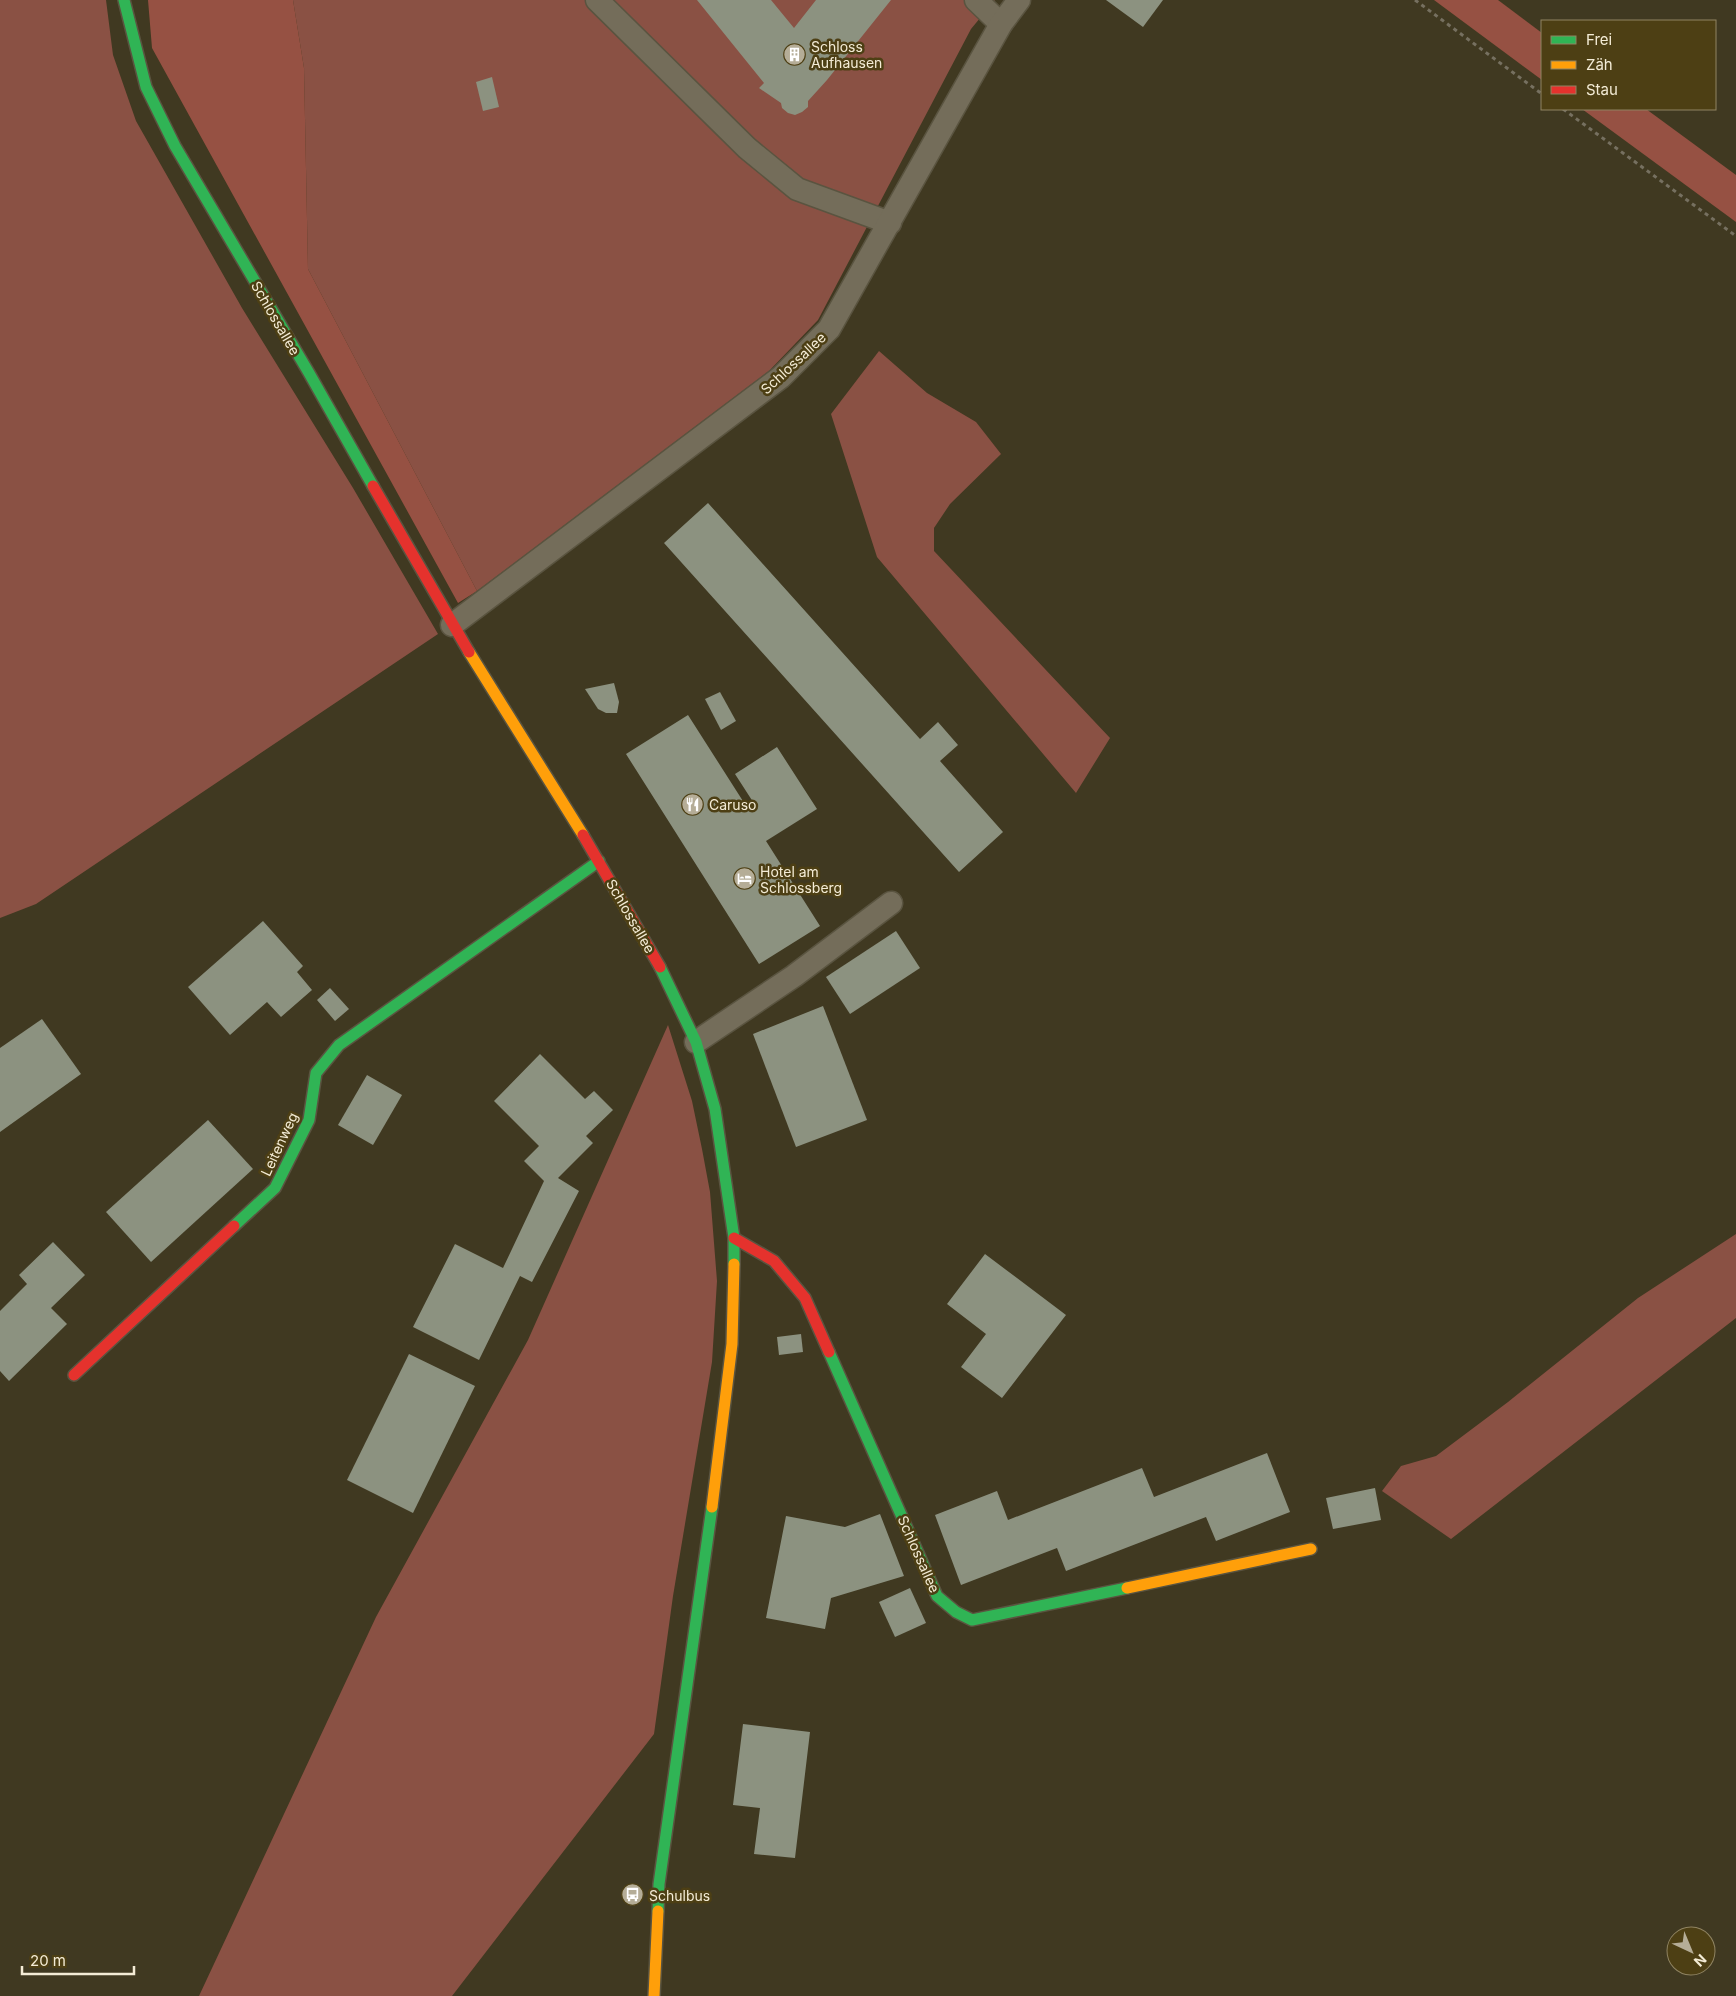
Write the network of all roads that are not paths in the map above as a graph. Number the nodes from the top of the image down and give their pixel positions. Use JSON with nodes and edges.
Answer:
{"nodes":[{"id":1,"x":124,"y":0,"type":"edge"},
{"id":2,"x":597,"y":0,"type":"edge"},
{"id":3,"x":976,"y":0,"type":"edge"},
{"id":4,"x":1019,"y":0,"type":"edge"},
{"id":5,"x":1001,"y":24,"type":"junction"},
{"id":6,"x":890,"y":223,"type":"junction"},
{"id":7,"x":452,"y":625,"type":"junction"},
{"id":8,"x":599,"y":861,"type":"junction"},
{"id":9,"x":891,"y":903,"type":"dead end"},
{"id":10,"x":696,"y":1042,"type":"junction"},
{"id":11,"x":734,"y":1238,"type":"junction"},
{"id":12,"x":74,"y":1375,"type":"dead end"},
{"id":13,"x":1311,"y":1549,"type":"dead end"},
{"id":14,"x":654,"y":1996,"type":"edge"}],
"edges":[{"from":1,"to":7,"type":"main road","name":"Schlossallee"},
{"from":2,"to":6,"type":"lane"},
{"from":3,"to":5,"type":"lane"},
{"from":4,"to":5,"type":"lane","name":"Schlossallee"},
{"from":5,"to":6,"type":"lane","name":"Schlossallee"},
{"from":6,"to":7,"type":"lane","name":"Schlossallee"},
{"from":7,"to":8,"type":"main road","name":"Schlossallee"},
{"from":8,"to":10,"type":"main road","name":"Schlossallee"},
{"from":8,"to":12,"type":"main road","name":"Leitenweg"},
{"from":9,"to":10,"type":"lane"},
{"from":10,"to":11,"type":"main road","name":"Schlossallee"},
{"from":11,"to":13,"type":"main road","name":"Schlossallee"},
{"from":11,"to":14,"type":"main road","name":"Schlossallee"}]}
